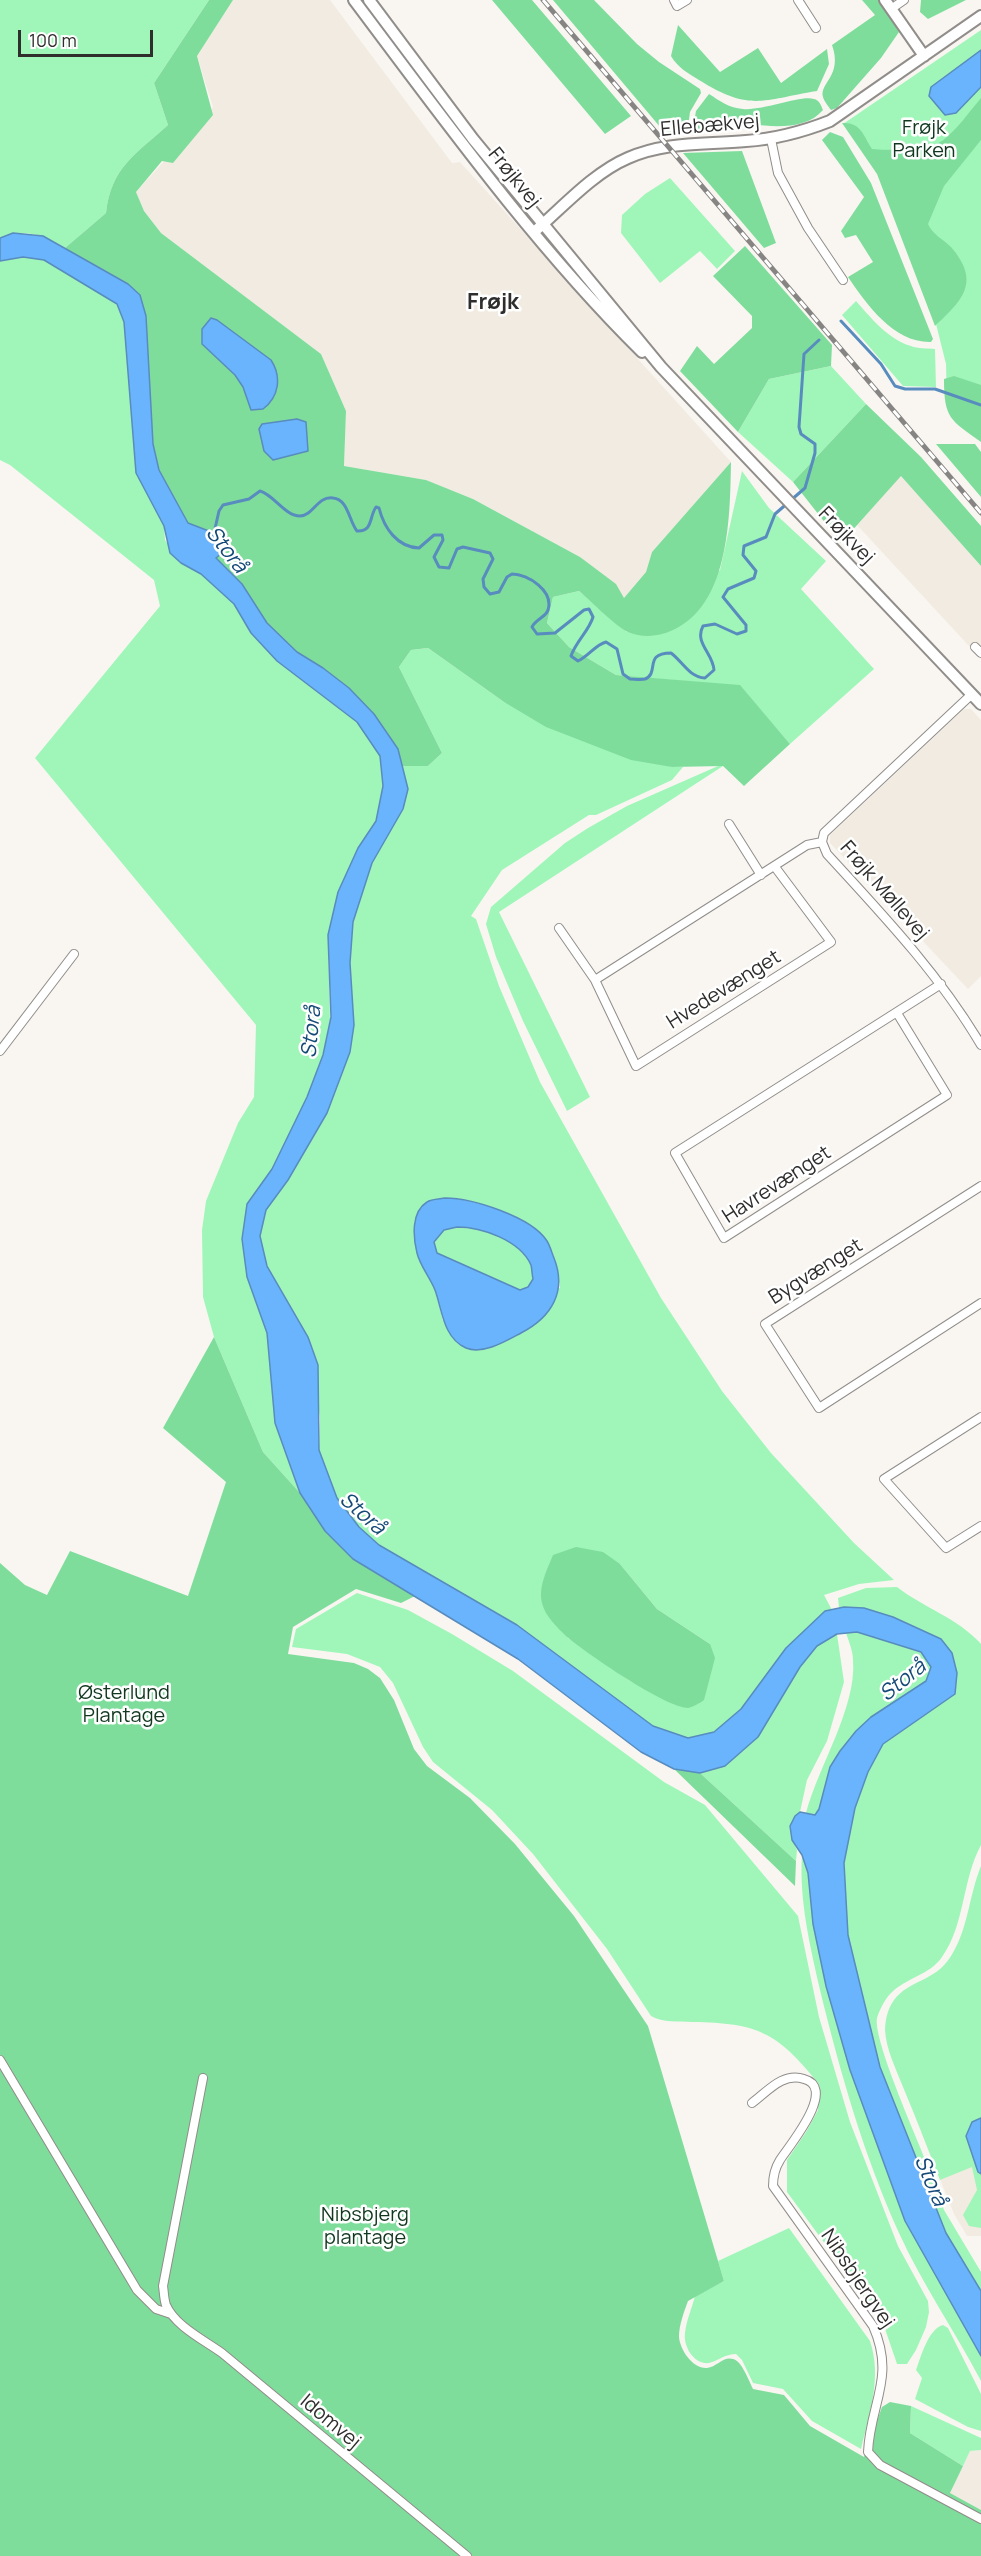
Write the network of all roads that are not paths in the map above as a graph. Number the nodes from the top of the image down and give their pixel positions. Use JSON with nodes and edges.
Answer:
{"nodes":[{"id":1,"x":354,"y":0,"type":"edge"},
{"id":2,"x":369,"y":0,"type":"edge"},
{"id":3,"x":674,"y":0,"type":"edge"},
{"id":4,"x":687,"y":0,"type":"edge"},
{"id":5,"x":798,"y":0,"type":"edge"},
{"id":6,"x":904,"y":0,"type":"edge"},
{"id":7,"x":888,"y":4,"type":"edge"},
{"id":8,"x":981,"y":16,"type":"edge"},
{"id":9,"x":816,"y":28,"type":"dead end"},
{"id":10,"x":924,"y":56,"type":"junction"},
{"id":11,"x":771,"y":139,"type":"junction"},
{"id":12,"x":539,"y":228,"type":"junction"},
{"id":13,"x":843,"y":280,"type":"dead end"},
{"id":14,"x":975,"y":647,"type":"dead end"},
{"id":15,"x":981,"y":653,"type":"edge"},
{"id":16,"x":972,"y":694,"type":"junction"},
{"id":17,"x":981,"y":704,"type":"edge"},
{"id":18,"x":729,"y":824,"type":"dead end"},
{"id":19,"x":822,"y":842,"type":"junction"},
{"id":20,"x":775,"y":867,"type":"junction"},
{"id":21,"x":761,"y":875,"type":"junction"},
{"id":22,"x":559,"y":928,"type":"dead end"},
{"id":23,"x":74,"y":954,"type":"dead end"},
{"id":24,"x":595,"y":981,"type":"junction"},
{"id":25,"x":941,"y":984,"type":"junction"},
{"id":26,"x":897,"y":1013,"type":"junction"},
{"id":27,"x":981,"y":1045,"type":"edge"},
{"id":28,"x":0,"y":1051,"type":"edge"},
{"id":29,"x":981,"y":1186,"type":"edge"},
{"id":30,"x":981,"y":1303,"type":"edge"},
{"id":31,"x":981,"y":1417,"type":"edge"},
{"id":32,"x":981,"y":1526,"type":"edge"},
{"id":33,"x":0,"y":2060,"type":"edge"},
{"id":34,"x":203,"y":2078,"type":"dead end"},
{"id":35,"x":752,"y":2103,"type":"dead end"},
{"id":36,"x":171,"y":2314,"type":"junction"},
{"id":37,"x":981,"y":2519,"type":"edge"},
{"id":38,"x":467,"y":2556,"type":"edge"}],
"edges":[{"from":1,"to":12,"type":"street","name":"Frøjkvej"},
{"from":2,"to":12,"type":"street","name":"Frøjkvej"},
{"from":3,"to":4,"type":"street"},
{"from":5,"to":9,"type":"street"},
{"from":6,"to":7,"type":"street"},
{"from":7,"to":10,"type":"street"},
{"from":8,"to":10,"type":"street","name":"Ellebækvej"},
{"from":10,"to":11,"type":"street","name":"Ellebækvej"},
{"from":11,"to":12,"type":"street","name":"Ellebækvej"},
{"from":11,"to":13,"type":"street","name":"Ellebækvej"},
{"from":12,"to":16,"type":"street","name":"Frøjkvej"},
{"from":14,"to":15,"type":"street"},
{"from":16,"to":17,"type":"street","name":"Frøjkvej"},
{"from":16,"to":19,"type":"street","name":"Frøjk Møllevej"},
{"from":18,"to":21,"type":"street"},
{"from":19,"to":20,"type":"street"},
{"from":19,"to":25,"type":"street","name":"Frøjk Møllevej"},
{"from":20,"to":21,"type":"street"},
{"from":20,"to":24,"type":"street","name":"Hvedevænget"},
{"from":21,"to":24,"type":"street"},
{"from":22,"to":24,"type":"street","name":"Hvedevænget"},
{"from":23,"to":28,"type":"street"},
{"from":25,"to":26,"type":"street","name":"Havrevænget"},
{"from":25,"to":27,"type":"street","name":"Frøjk Møllevej"},
{"from":26,"to":26,"type":"street","name":"Havrevænget"},
{"from":29,"to":30,"type":"street","name":"Bygvænget"},
{"from":31,"to":32,"type":"street"},
{"from":33,"to":36,"type":"street","name":"Idomvej"},
{"from":34,"to":36,"type":"street"},
{"from":35,"to":37,"type":"street","name":"Nibsbjergvej"},
{"from":36,"to":38,"type":"street","name":"Idomvej"}]}
